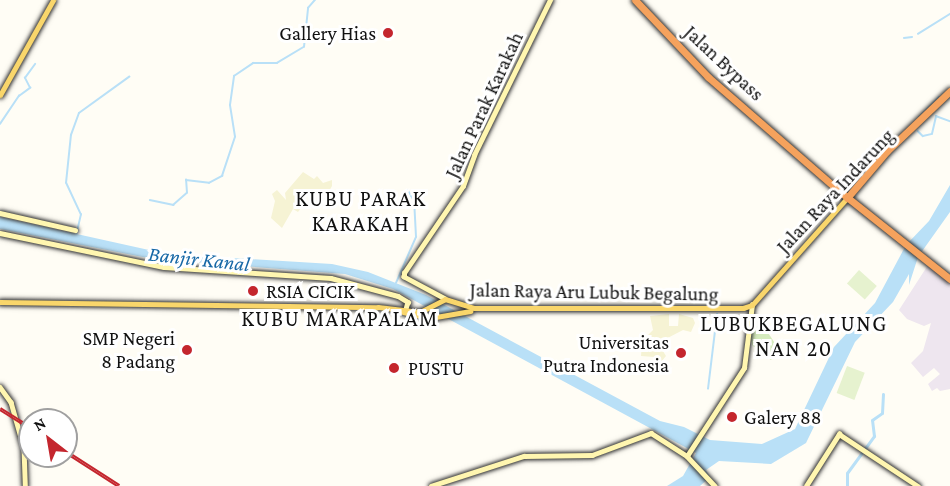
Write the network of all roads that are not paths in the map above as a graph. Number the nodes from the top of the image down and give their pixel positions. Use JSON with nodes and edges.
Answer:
{"nodes":[{"id":1,"x":53,"y":0,"type":"edge"},
{"id":2,"x":550,"y":0,"type":"edge"},
{"id":3,"x":637,"y":0,"type":"edge"},
{"id":4,"x":0,"y":93,"type":"edge"},
{"id":5,"x":950,"y":93,"type":"edge"},
{"id":6,"x":810,"y":164,"type":"junction"},
{"id":7,"x":850,"y":197,"type":"junction"},
{"id":8,"x":0,"y":213,"type":"edge"},
{"id":9,"x":75,"y":230,"type":"dead end"},
{"id":10,"x":0,"y":233,"type":"edge"},
{"id":11,"x":906,"y":240,"type":"junction"},
{"id":12,"x":950,"y":277,"type":"edge"},
{"id":13,"x":443,"y":300,"type":"junction"},
{"id":14,"x":0,"y":304,"type":"edge"},
{"id":15,"x":388,"y":308,"type":"junction"},
{"id":16,"x":406,"y":309,"type":"junction"},
{"id":17,"x":523,"y":309,"type":"junction"},
{"id":18,"x":748,"y":309,"type":"junction"},
{"id":19,"x":0,"y":387,"type":"edge"},
{"id":20,"x":689,"y":455,"type":"junction"},
{"id":21,"x":712,"y":484,"type":"edge"},
{"id":22,"x":25,"y":486,"type":"edge"},
{"id":23,"x":431,"y":486,"type":"edge"},
{"id":24,"x":806,"y":486,"type":"edge"},
{"id":25,"x":918,"y":486,"type":"edge"}],
"edges":[{"from":1,"to":4,"type":"main road"},
{"from":2,"to":13,"type":"street","name":"Jalan Parak Karakah"},
{"from":3,"to":6,"type":"highway","name":"Jalan Bypass"},
{"from":3,"to":6,"type":"highway"},
{"from":5,"to":7,"type":"highway","name":"Jalan Raya Indarung"},
{"from":6,"to":7,"type":"highway"},
{"from":7,"to":11,"type":"highway"},
{"from":7,"to":11,"type":"highway"},
{"from":7,"to":18,"type":"main road","name":"Jalan Raya Indarung"},
{"from":8,"to":9,"type":"street"},
{"from":10,"to":16,"type":"street"},
{"from":11,"to":12,"type":"highway"},
{"from":13,"to":16,"type":"main road"},
{"from":13,"to":17,"type":"main road","name":"Jalan Raya Aru Lubuk Begalung"},
{"from":14,"to":15,"type":"main road"},
{"from":15,"to":16,"type":"main road"},
{"from":15,"to":17,"type":"main road","name":"Jalan Raya Aru Lubuk Begalung"},
{"from":17,"to":18,"type":"main road","name":"Jalan Raya Aru Lubuk Begalung"},
{"from":18,"to":20,"type":"street"},
{"from":19,"to":22,"type":"street"},
{"from":20,"to":21,"type":"street"},
{"from":20,"to":23,"type":"street"},
{"from":24,"to":25,"type":"street"}]}
